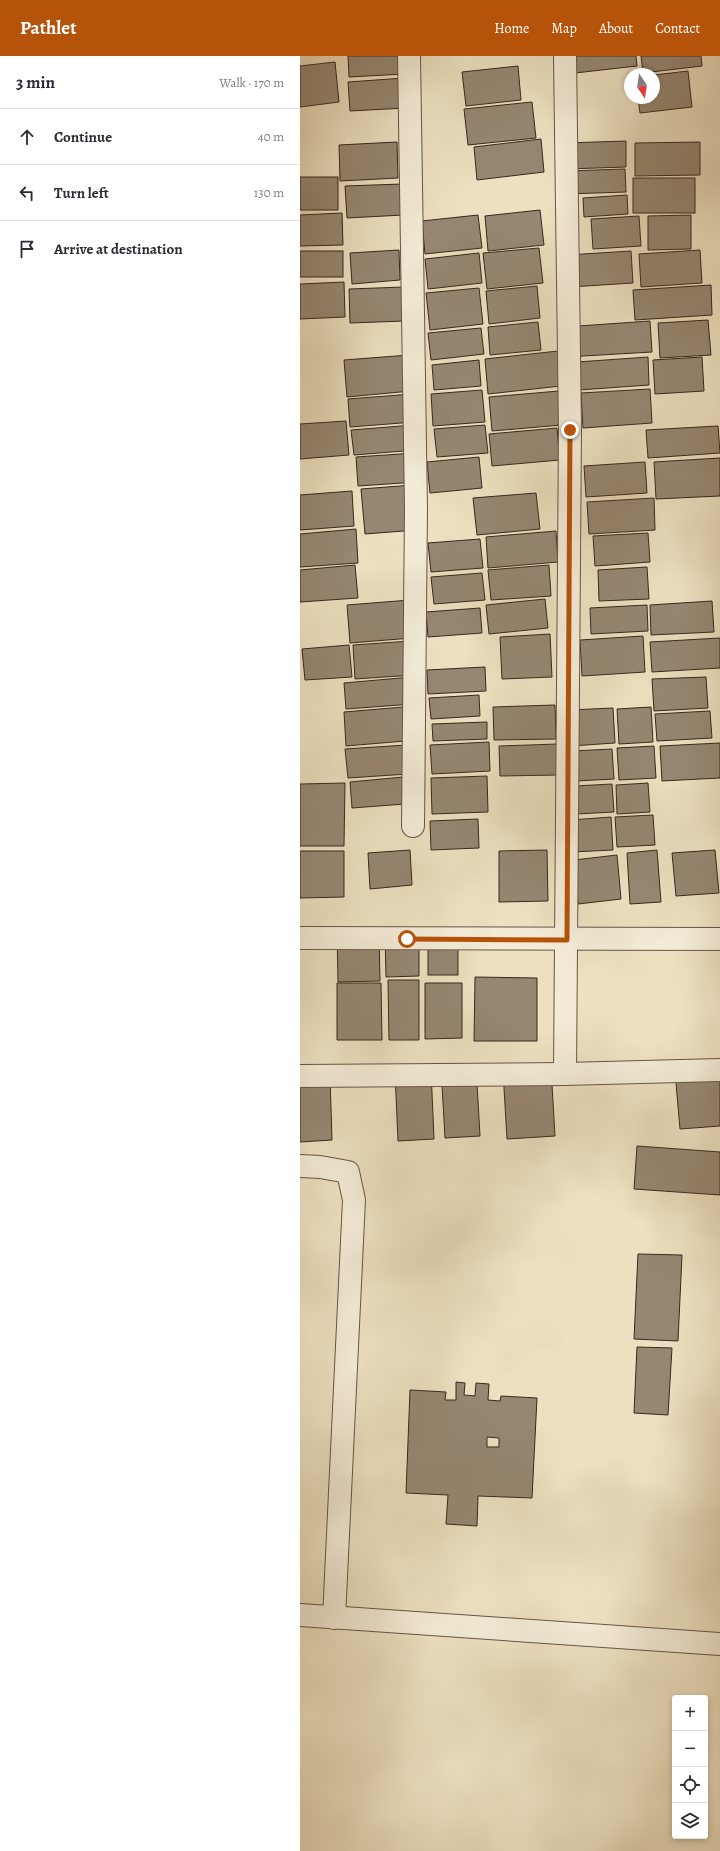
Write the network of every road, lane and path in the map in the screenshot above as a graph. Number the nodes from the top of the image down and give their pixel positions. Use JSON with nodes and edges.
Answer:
{"nodes":[{"id":1,"x":409,"y":56,"type":"edge"},
{"id":2,"x":564,"y":56,"type":"edge"},
{"id":3,"x":413,"y":826,"type":"dead end"},
{"id":4,"x":300,"y":938,"type":"edge"},
{"id":5,"x":720,"y":939,"type":"edge"},
{"id":6,"x":567,"y":940,"type":"junction"},
{"id":7,"x":720,"y":1070,"type":"edge"},
{"id":8,"x":565,"y":1074,"type":"junction"},
{"id":9,"x":300,"y":1076,"type":"edge"},
{"id":10,"x":300,"y":1166,"type":"edge"},
{"id":11,"x":300,"y":1615,"type":"edge"},
{"id":12,"x":334,"y":1618,"type":"junction"},
{"id":13,"x":720,"y":1644,"type":"edge"}],
"edges":[{"from":1,"to":3,"type":"street"},
{"from":2,"to":6,"type":"street"},
{"from":4,"to":6,"type":"street"},
{"from":5,"to":6,"type":"street"},
{"from":6,"to":8,"type":"street"},
{"from":7,"to":8,"type":"street"},
{"from":8,"to":9,"type":"street"},
{"from":10,"to":12,"type":"street"},
{"from":11,"to":12,"type":"street"},
{"from":12,"to":13,"type":"street"}]}
